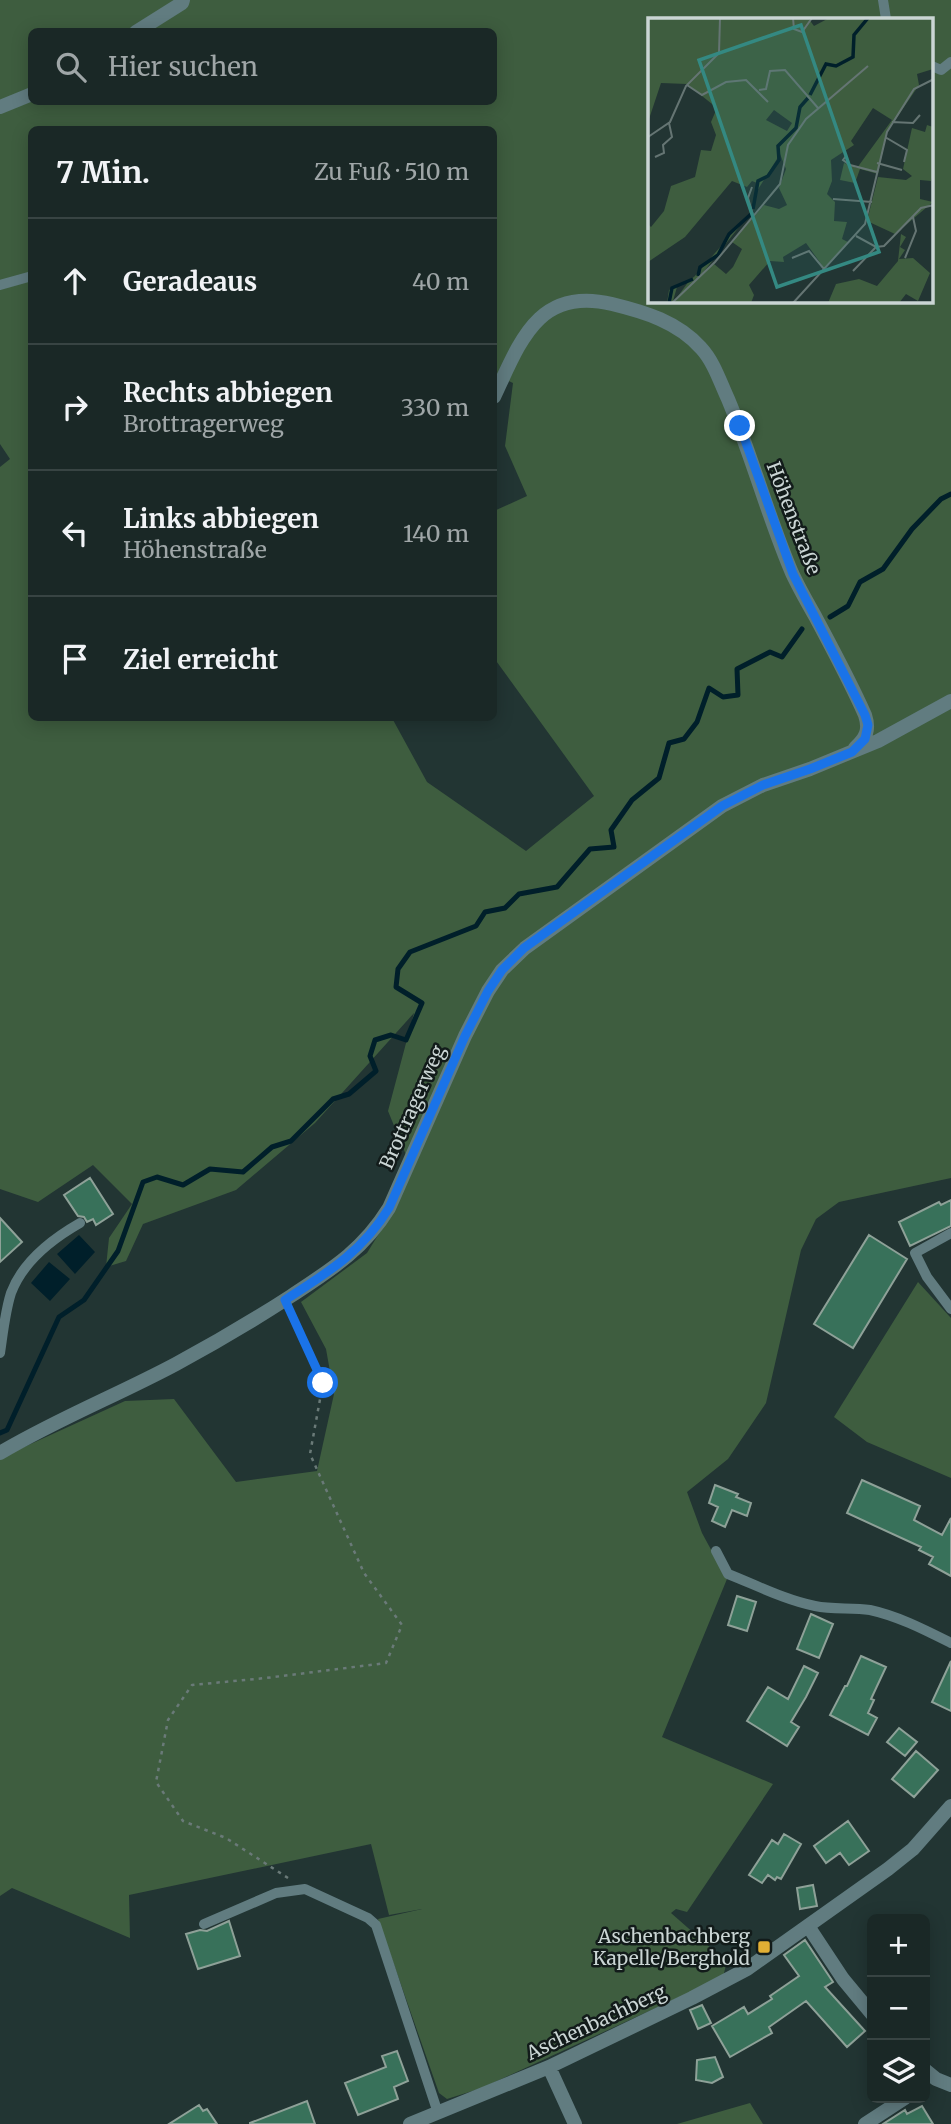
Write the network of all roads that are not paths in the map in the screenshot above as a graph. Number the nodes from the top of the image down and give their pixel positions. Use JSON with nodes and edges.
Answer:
{"nodes":[{"id":1,"x":183,"y":0,"type":"edge"},
{"id":2,"x":883,"y":0,"type":"edge"},
{"id":3,"x":886,"y":18,"type":"edge"},
{"id":4,"x":143,"y":28,"type":"edge"},
{"id":5,"x":951,"y":62,"type":"edge"},
{"id":6,"x":934,"y":67,"type":"edge"},
{"id":7,"x":28,"y":96,"type":"edge"},
{"id":8,"x":0,"y":107,"type":"edge"},
{"id":9,"x":28,"y":277,"type":"edge"},
{"id":10,"x":0,"y":285,"type":"edge"},
{"id":11,"x":497,"y":391,"type":"edge"},
{"id":12,"x":951,"y":701,"type":"edge"},
{"id":13,"x":852,"y":752,"type":"junction"},
{"id":14,"x":80,"y":1223,"type":"dead end"},
{"id":15,"x":951,"y":1233,"type":"edge"},
{"id":16,"x":951,"y":1309,"type":"edge"},
{"id":17,"x":0,"y":1353,"type":"edge"},
{"id":18,"x":1,"y":1449,"type":"edge"},
{"id":19,"x":716,"y":1550,"type":"dead end"},
{"id":20,"x":951,"y":1643,"type":"edge"},
{"id":21,"x":951,"y":1806,"type":"edge"},
{"id":22,"x":204,"y":1924,"type":"dead end"},
{"id":23,"x":808,"y":1926,"type":"junction"},
{"id":24,"x":867,"y":2008,"type":"edge"},
{"id":25,"x":549,"y":2067,"type":"junction"},
{"id":26,"x":930,"y":2079,"type":"edge"},
{"id":27,"x":951,"y":2085,"type":"edge"},
{"id":28,"x":897,"y":2103,"type":"edge"},
{"id":29,"x":438,"y":2113,"type":"junction"},
{"id":30,"x":410,"y":2124,"type":"edge"},
{"id":31,"x":575,"y":2124,"type":"edge"},
{"id":32,"x":865,"y":2124,"type":"edge"}],
"edges":[{"from":1,"to":4,"type":"street"},
{"from":2,"to":3,"type":"lane"},
{"from":5,"to":6,"type":"lane"},
{"from":7,"to":8,"type":"street"},
{"from":9,"to":10,"type":"lane"},
{"from":11,"to":13,"type":"street","name":"Höhenstraße"},
{"from":12,"to":13,"type":"street","name":"Brottragerweg"},
{"from":13,"to":18,"type":"street","name":"Brottragerweg"},
{"from":14,"to":17,"type":"lane"},
{"from":15,"to":16,"type":"lane"},
{"from":19,"to":20,"type":"lane"},
{"from":21,"to":23,"type":"street","name":"Aschenbachberg"},
{"from":22,"to":29,"type":"lane"},
{"from":23,"to":24,"type":"street"},
{"from":23,"to":25,"type":"street","name":"Aschenbachberg"},
{"from":25,"to":29,"type":"street","name":"Aschenbachberg"},
{"from":25,"to":31,"type":"street"},
{"from":26,"to":27,"type":"street"},
{"from":28,"to":32,"type":"street"},
{"from":29,"to":30,"type":"street","name":"Aschenbachberg"}]}
